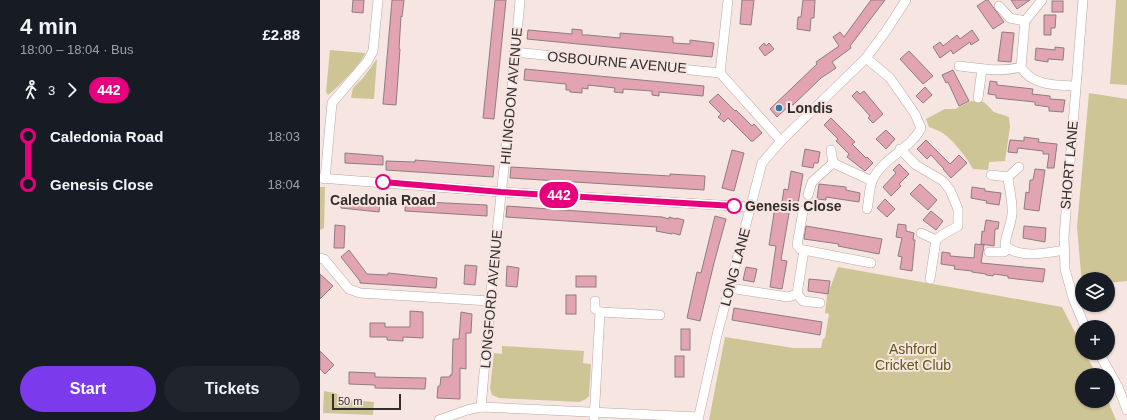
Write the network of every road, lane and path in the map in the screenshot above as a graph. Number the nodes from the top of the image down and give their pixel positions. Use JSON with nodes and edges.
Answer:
{"nodes":[{"id":1,"x":378,"y":0,"type":"edge"},
{"id":2,"x":520,"y":0,"type":"edge"},
{"id":3,"x":728,"y":0,"type":"edge"},
{"id":4,"x":906,"y":0,"type":"edge"},
{"id":5,"x":1042,"y":0,"type":"edge"},
{"id":6,"x":1083,"y":0,"type":"edge"},
{"id":7,"x":999,"y":6,"type":"dead end"},
{"id":8,"x":1025,"y":21,"type":"junction"},
{"id":9,"x":514,"y":52,"type":"junction"},
{"id":10,"x":866,"y":58,"type":"junction"},
{"id":11,"x":959,"y":66,"type":"dead end"},
{"id":12,"x":1021,"y":67,"type":"junction"},
{"id":13,"x":982,"y":69,"type":"junction"},
{"id":14,"x":720,"y":73,"type":"junction"},
{"id":15,"x":1075,"y":86,"type":"junction"},
{"id":16,"x":978,"y":98,"type":"dead end"},
{"id":17,"x":781,"y":141,"type":"junction"},
{"id":18,"x":900,"y":149,"type":"junction"},
{"id":19,"x":831,"y":150,"type":"dead end"},
{"id":20,"x":833,"y":163,"type":"junction"},
{"id":21,"x":1019,"y":167,"type":"dead end"},
{"id":22,"x":991,"y":175,"type":"dead end"},
{"id":23,"x":1008,"y":177,"type":"junction"},
{"id":24,"x":322,"y":178,"type":"edge"},
{"id":25,"x":872,"y":181,"type":"junction"},
{"id":26,"x":501,"y":192,"type":"junction"},
{"id":27,"x":808,"y":195,"type":"dead end"},
{"id":28,"x":751,"y":207,"type":"junction"},
{"id":29,"x":867,"y":209,"type":"dead end"},
{"id":30,"x":803,"y":211,"type":"dead end"},
{"id":31,"x":921,"y":233,"type":"dead end"},
{"id":32,"x":936,"y":240,"type":"junction"},
{"id":33,"x":1009,"y":249,"type":"junction"},
{"id":34,"x":804,"y":250,"type":"junction"},
{"id":35,"x":1064,"y":250,"type":"junction"},
{"id":36,"x":989,"y":252,"type":"dead end"},
{"id":37,"x":320,"y":258,"type":"edge"},
{"id":38,"x":871,"y":263,"type":"dead end"},
{"id":39,"x":930,"y":279,"type":"dead end"},
{"id":40,"x":729,"y":288,"type":"junction"},
{"id":41,"x":797,"y":294,"type":"junction"},
{"id":42,"x":490,"y":301,"type":"junction"},
{"id":43,"x":595,"y":301,"type":"dead end"},
{"id":44,"x":820,"y":304,"type":"dead end"},
{"id":45,"x":600,"y":312,"type":"junction"},
{"id":46,"x":660,"y":315,"type":"dead end"},
{"id":47,"x":1082,"y":320,"type":"edge"},
{"id":48,"x":1103,"y":360,"type":"edge"},
{"id":49,"x":482,"y":406,"type":"junction"},
{"id":50,"x":1127,"y":410,"type":"edge"},
{"id":51,"x":594,"y":416,"type":"edge"},
{"id":52,"x":698,"y":418,"type":"edge"},
{"id":53,"x":439,"y":420,"type":"edge"}],
"edges":[{"from":1,"to":24,"type":"street"},
{"from":2,"to":9,"type":"street","name":"HILINGDON AVENUE"},
{"from":3,"to":14,"type":"street"},
{"from":4,"to":10,"type":"street","name":"LONG LANE"},
{"from":5,"to":8,"type":"street"},
{"from":6,"to":15,"type":"street","name":"SHORT LANE"},
{"from":7,"to":8,"type":"street"},
{"from":8,"to":12,"type":"street"},
{"from":9,"to":14,"type":"street","name":"OSBOURNE AVENUE"},
{"from":9,"to":26,"type":"street","name":"HILINGDON AVENUE"},
{"from":10,"to":17,"type":"street","name":"LONG LANE"},
{"from":10,"to":18,"type":"street"},
{"from":11,"to":13,"type":"street"},
{"from":12,"to":13,"type":"street"},
{"from":12,"to":15,"type":"street"},
{"from":13,"to":16,"type":"street"},
{"from":14,"to":17,"type":"street"},
{"from":15,"to":35,"type":"street","name":"SHORT LANE"},
{"from":17,"to":28,"type":"street","name":"LONG LANE"},
{"from":18,"to":25,"type":"street"},
{"from":18,"to":32,"type":"street"},
{"from":19,"to":20,"type":"street"},
{"from":20,"to":25,"type":"street"},
{"from":20,"to":27,"type":"street"},
{"from":21,"to":23,"type":"street"},
{"from":22,"to":23,"type":"street"},
{"from":23,"to":33,"type":"street"},
{"from":24,"to":26,"type":"street"},
{"from":25,"to":29,"type":"street"},
{"from":26,"to":28,"type":"street"},
{"from":26,"to":42,"type":"street","name":"LONGFORD AVENUE"},
{"from":28,"to":40,"type":"street","name":"LONG LANE"},
{"from":30,"to":34,"type":"street"},
{"from":31,"to":32,"type":"street"},
{"from":32,"to":39,"type":"street"},
{"from":33,"to":35,"type":"street"},
{"from":33,"to":36,"type":"street"},
{"from":34,"to":38,"type":"street"},
{"from":34,"to":41,"type":"street"},
{"from":35,"to":47,"type":"street","name":"SHORT LANE"},
{"from":37,"to":42,"type":"street"},
{"from":40,"to":41,"type":"street"},
{"from":40,"to":52,"type":"street","name":"LONG LANE"},
{"from":41,"to":44,"type":"street"},
{"from":42,"to":49,"type":"street","name":"LONGFORD AVENUE"},
{"from":43,"to":45,"type":"street"},
{"from":45,"to":46,"type":"street"},
{"from":45,"to":51,"type":"street"},
{"from":48,"to":50,"type":"street"},
{"from":49,"to":51,"type":"street"},
{"from":49,"to":53,"type":"street"},
{"from":51,"to":52,"type":"street"}]}
